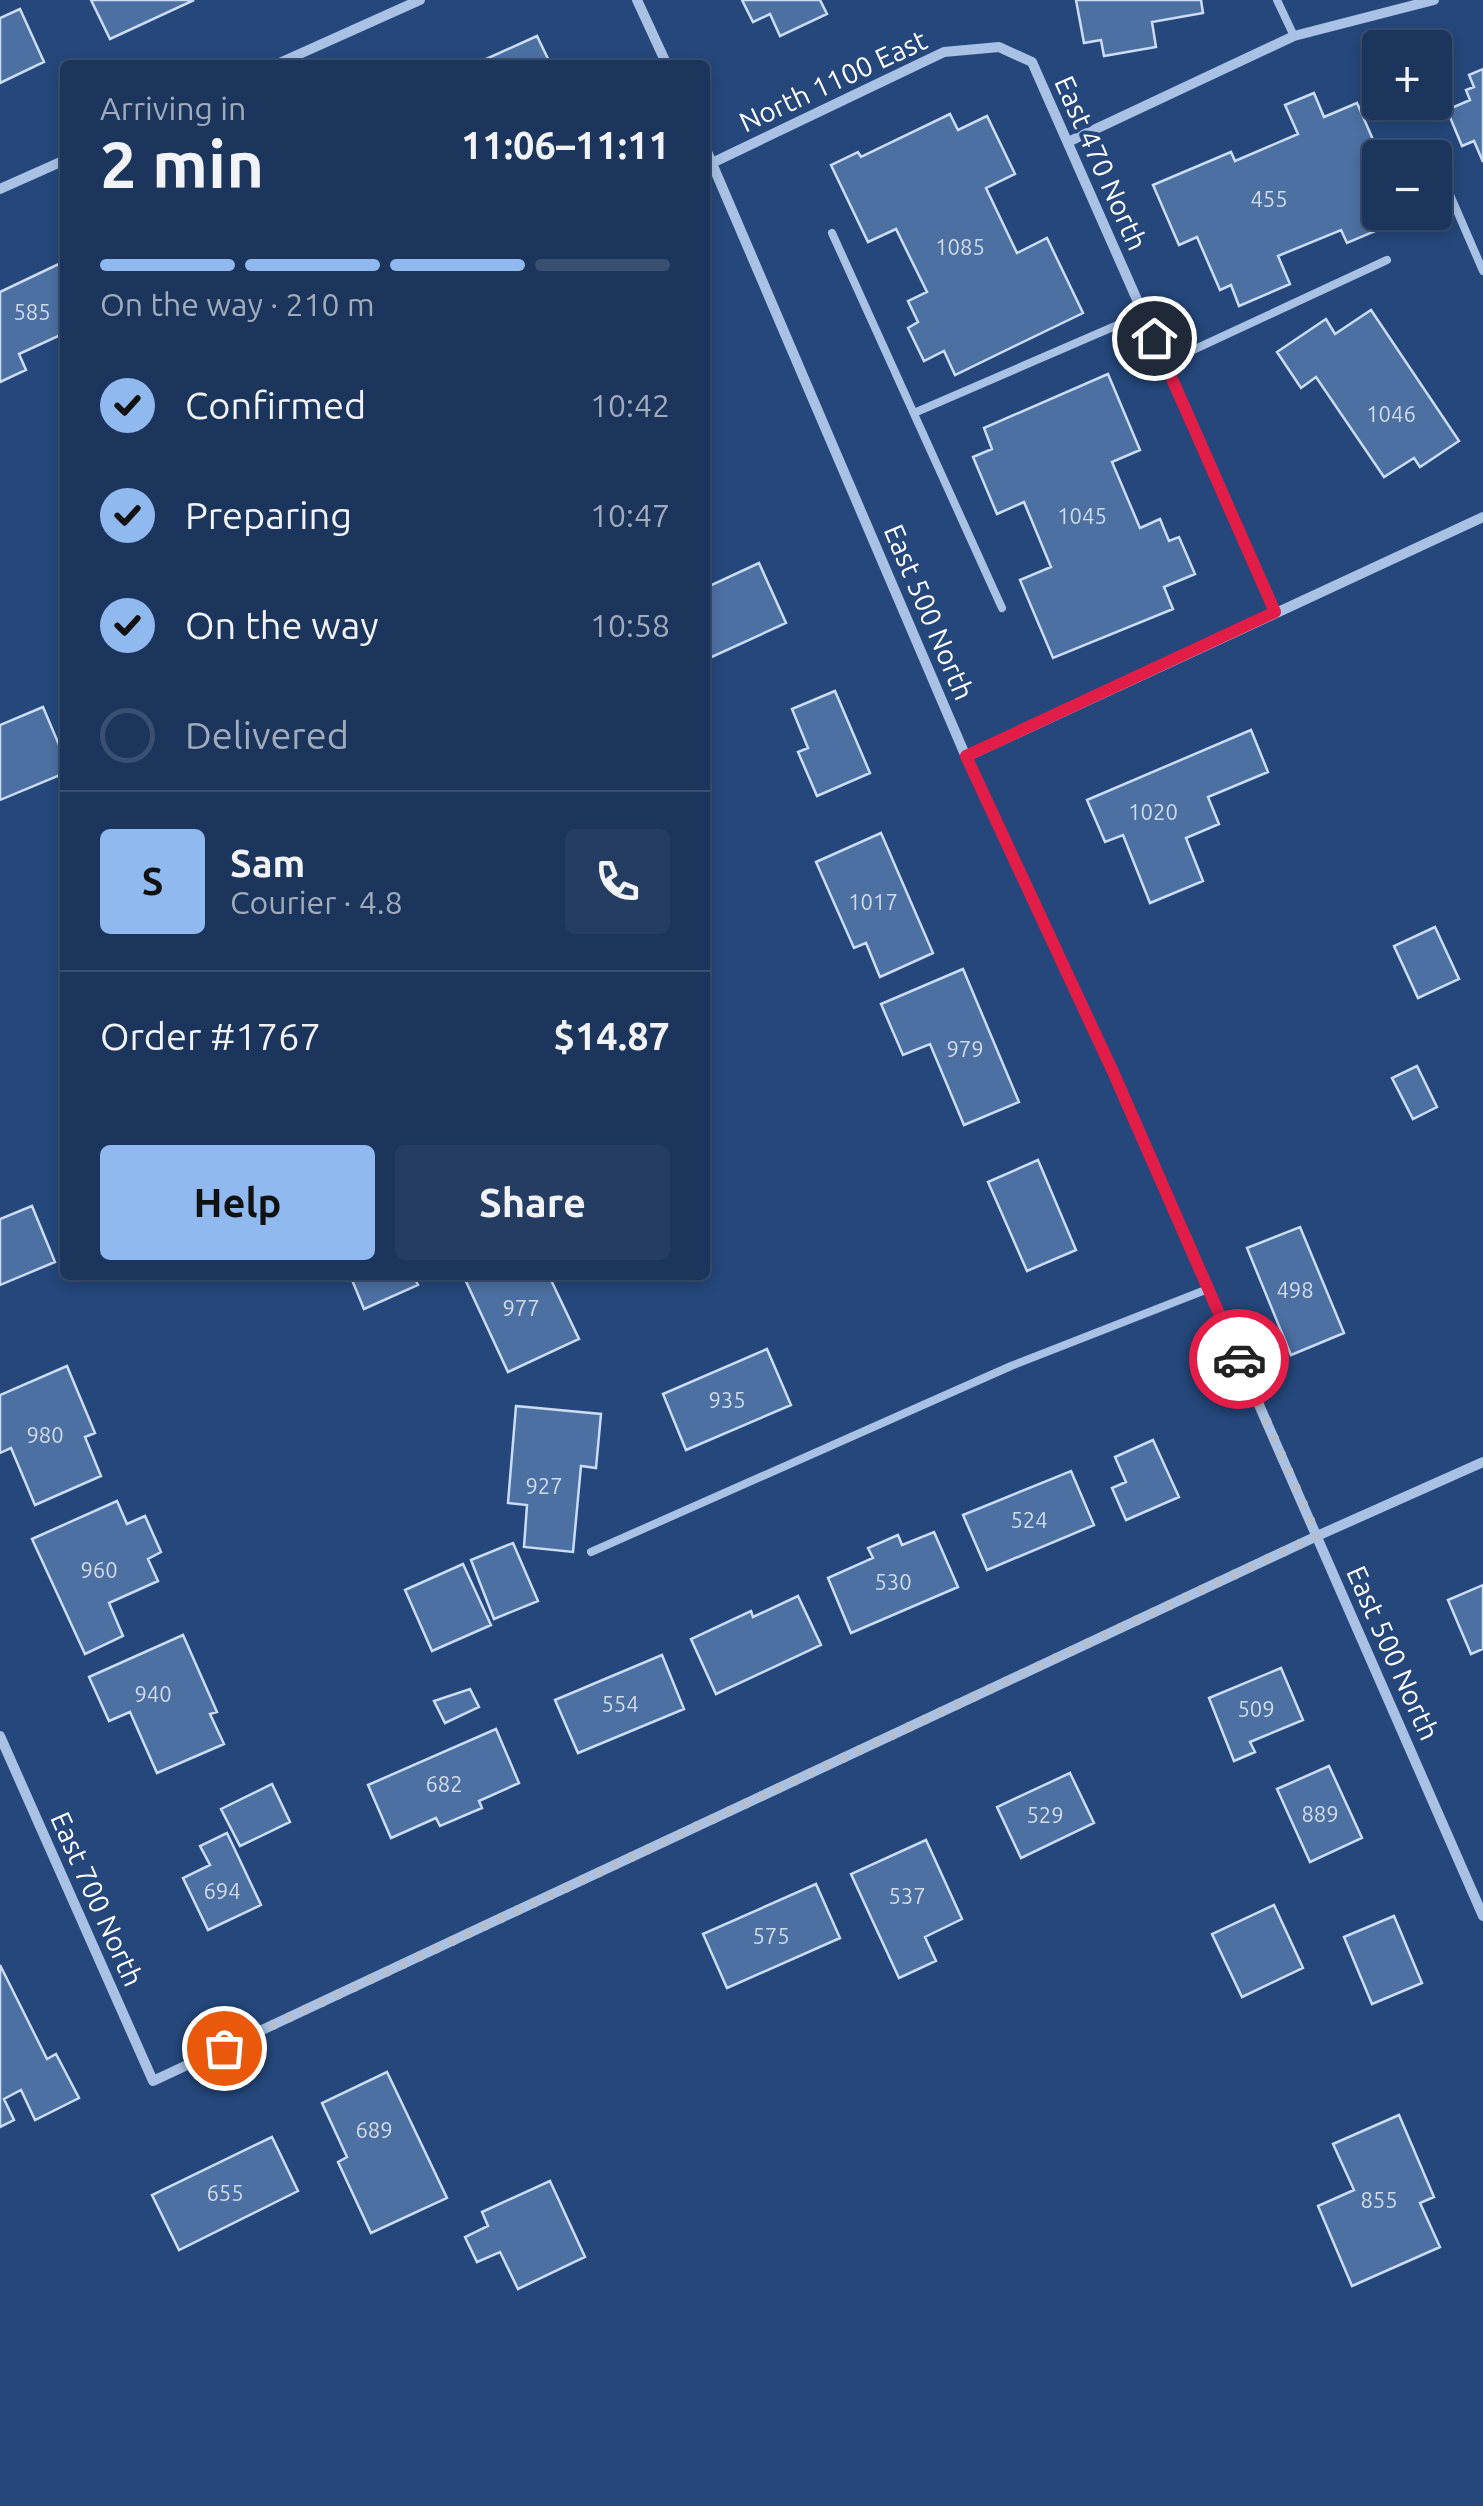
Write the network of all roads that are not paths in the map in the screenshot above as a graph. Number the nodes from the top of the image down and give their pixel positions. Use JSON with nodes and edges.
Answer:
{"nodes":[{"id":1,"x":420,"y":0,"type":"edge"},
{"id":2,"x":638,"y":0,"type":"edge"},
{"id":3,"x":1277,"y":0,"type":"edge"},
{"id":4,"x":1434,"y":0,"type":"edge"},
{"id":5,"x":1294,"y":36,"type":"junction"},
{"id":6,"x":286,"y":60,"type":"edge"},
{"id":7,"x":665,"y":60,"type":"edge"},
{"id":8,"x":1032,"y":62,"type":"joint"},
{"id":9,"x":1068,"y":142,"type":"junction"},
{"id":10,"x":710,"y":158,"type":"edge"},
{"id":11,"x":60,"y":162,"type":"edge"},
{"id":12,"x":712,"y":162,"type":"junction"},
{"id":13,"x":0,"y":189,"type":"edge"},
{"id":14,"x":1452,"y":200,"type":"edge"},
{"id":15,"x":832,"y":233,"type":"dead end"},
{"id":16,"x":1388,"y":260,"type":"dead end"},
{"id":17,"x":1483,"y":271,"type":"edge"},
{"id":18,"x":1144,"y":314,"type":"junction"},
{"id":19,"x":1165,"y":363,"type":"junction"},
{"id":20,"x":914,"y":412,"type":"junction"},
{"id":21,"x":1483,"y":517,"type":"edge"},
{"id":22,"x":1002,"y":608,"type":"dead end"},
{"id":23,"x":1275,"y":612,"type":"junction"},
{"id":24,"x":966,"y":756,"type":"junction"},
{"id":25,"x":1208,"y":1289,"type":"junction"},
{"id":26,"x":1483,"y":1462,"type":"edge"},
{"id":27,"x":1317,"y":1536,"type":"junction"},
{"id":28,"x":591,"y":1552,"type":"dead end"},
{"id":29,"x":0,"y":1736,"type":"edge"},
{"id":30,"x":1483,"y":1916,"type":"edge"}],
"edges":[{"from":1,"to":6,"type":"street"},
{"from":2,"to":7,"type":"street"},
{"from":3,"to":5,"type":"lane"},
{"from":4,"to":5,"type":"street"},
{"from":5,"to":9,"type":"street"},
{"from":8,"to":9,"type":"street","name":"East 470 North"},
{"from":8,"to":12,"type":"street","name":"North 1100 East"},
{"from":9,"to":18,"type":"street","name":"East 470 North"},
{"from":10,"to":12,"type":"street","name":"East 500 North"},
{"from":11,"to":13,"type":"street"},
{"from":12,"to":24,"type":"street","name":"East 500 North"},
{"from":14,"to":17,"type":"lane"},
{"from":15,"to":20,"type":"lane"},
{"from":16,"to":19,"type":"lane"},
{"from":18,"to":19,"type":"street","name":"East 470 North"},
{"from":18,"to":20,"type":"lane"},
{"from":19,"to":23,"type":"street","name":"East 470 North"},
{"from":20,"to":22,"type":"lane"},
{"from":21,"to":23,"type":"street"},
{"from":23,"to":24,"type":"street"},
{"from":24,"to":25,"type":"street","name":"East 500 North"},
{"from":25,"to":27,"type":"street","name":"East 500 North"},
{"from":25,"to":28,"type":"lane"},
{"from":26,"to":27,"type":"street"},
{"from":27,"to":29,"type":"street","name":"East 700 North"},
{"from":27,"to":30,"type":"street","name":"East 500 North"}]}
